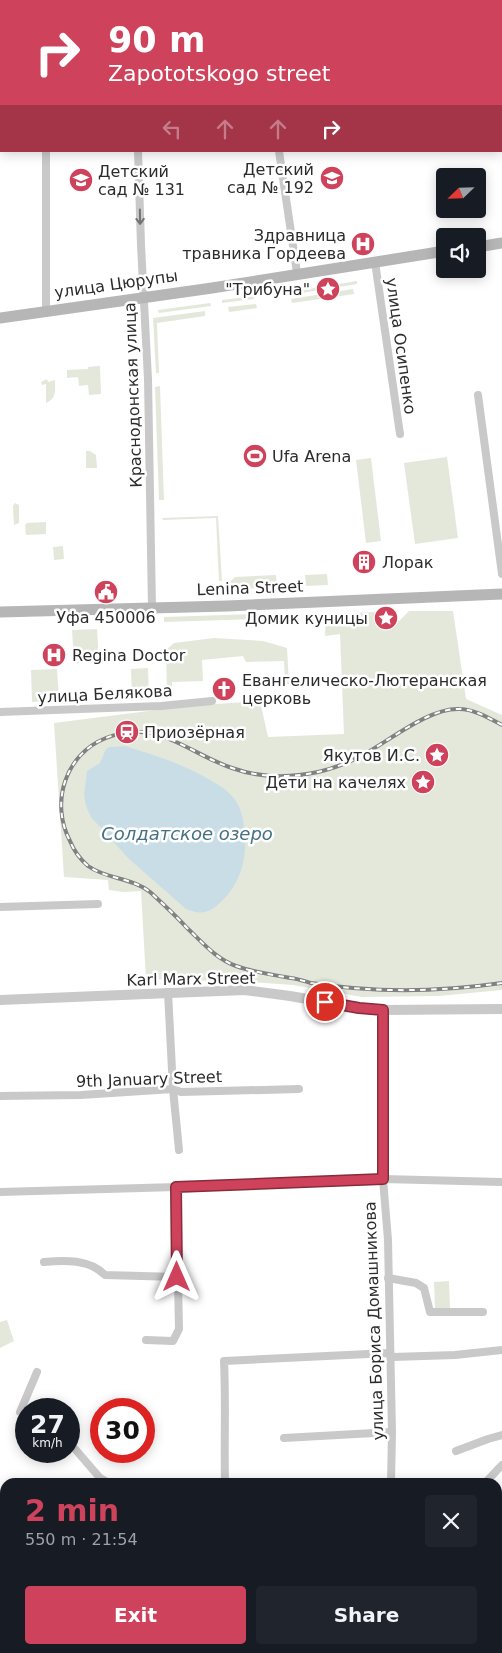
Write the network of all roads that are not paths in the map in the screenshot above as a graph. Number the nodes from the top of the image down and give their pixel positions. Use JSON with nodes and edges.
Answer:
{"nodes":[{"id":1,"x":46,"y":152,"type":"edge"},
{"id":2,"x":138,"y":152,"type":"edge"},
{"id":3,"x":279,"y":152,"type":"edge"},
{"id":4,"x":502,"y":243,"type":"edge"},
{"id":5,"x":486,"y":245,"type":"edge"},
{"id":6,"x":436,"y":252,"type":"edge"},
{"id":7,"x":375,"y":262,"type":"junction"},
{"id":8,"x":297,"y":273,"type":"junction"},
{"id":9,"x":144,"y":297,"type":"junction"},
{"id":10,"x":46,"y":310,"type":"junction"},
{"id":11,"x":0,"y":318,"type":"edge"},
{"id":12,"x":478,"y":395,"type":"dead end"},
{"id":13,"x":400,"y":434,"type":"dead end"},
{"id":14,"x":502,"y":574,"type":"edge"},
{"id":15,"x":502,"y":594,"type":"edge"},
{"id":16,"x":152,"y":608,"type":"junction"},
{"id":17,"x":0,"y":612,"type":"edge"},
{"id":18,"x":212,"y":701,"type":"dead end"},
{"id":19,"x":0,"y":712,"type":"edge"},
{"id":20,"x":98,"y":904,"type":"dead end"},
{"id":21,"x":0,"y":907,"type":"edge"},
{"id":22,"x":168,"y":992,"type":"junction"},
{"id":23,"x":0,"y":1000,"type":"edge"},
{"id":24,"x":502,"y":1008,"type":"edge"},
{"id":25,"x":383,"y":1010,"type":"junction"},
{"id":26,"x":172,"y":1089,"type":"junction"},
{"id":27,"x":299,"y":1089,"type":"dead end"},
{"id":28,"x":0,"y":1096,"type":"edge"},
{"id":29,"x":180,"y":1150,"type":"dead end"},
{"id":30,"x":383,"y":1179,"type":"junction"},
{"id":31,"x":502,"y":1182,"type":"edge"},
{"id":32,"x":176,"y":1187,"type":"junction"},
{"id":33,"x":0,"y":1192,"type":"edge"},
{"id":34,"x":44,"y":1262,"type":"dead end"},
{"id":35,"x":177,"y":1277,"type":"junction"},
{"id":36,"x":388,"y":1278,"type":"junction"},
{"id":37,"x":483,"y":1312,"type":"dead end"},
{"id":38,"x":146,"y":1340,"type":"dead end"},
{"id":39,"x":502,"y":1350,"type":"edge"},
{"id":40,"x":389,"y":1353,"type":"junction"},
{"id":41,"x":37,"y":1372,"type":"dead end"},
{"id":42,"x":26,"y":1398,"type":"edge"},
{"id":43,"x":392,"y":1432,"type":"junction"},
{"id":44,"x":502,"y":1435,"type":"edge"},
{"id":45,"x":284,"y":1438,"type":"dead end"},
{"id":46,"x":456,"y":1452,"type":"dead end"},
{"id":47,"x":80,"y":1455,"type":"edge"},
{"id":48,"x":500,"y":1467,"type":"edge"},
{"id":49,"x":100,"y":1478,"type":"edge"},
{"id":50,"x":225,"y":1478,"type":"edge"},
{"id":51,"x":391,"y":1478,"type":"edge"},
{"id":52,"x":490,"y":1478,"type":"edge"}],
"edges":[{"from":1,"to":10,"type":"street"},
{"from":2,"to":9,"type":"street","name":"Краснодонская улица","one_way":true},
{"from":3,"to":8,"type":"street"},
{"from":4,"to":5,"type":"main road"},
{"from":6,"to":7,"type":"main road","name":"улица Цюрупы"},
{"from":7,"to":8,"type":"main road","name":"улица Цюрупы"},
{"from":7,"to":13,"type":"street","name":"улица Осипенко"},
{"from":8,"to":9,"type":"main road","name":"улица Цюрупы"},
{"from":9,"to":10,"type":"main road","name":"улица Цюрупы"},
{"from":9,"to":16,"type":"street","name":"Краснодонская улица"},
{"from":10,"to":11,"type":"main road","name":"улица Цюрупы"},
{"from":12,"to":14,"type":"street"},
{"from":15,"to":16,"type":"main road","name":"Lenina Street"},
{"from":16,"to":17,"type":"main road","name":"Lenina Street"},
{"from":18,"to":19,"type":"street","name":"улица Белякова"},
{"from":20,"to":21,"type":"street"},
{"from":22,"to":23,"type":"street","name":"Karl Marx Street"},
{"from":22,"to":25,"type":"street","name":"Karl Marx Street"},
{"from":22,"to":26,"type":"street"},
{"from":24,"to":25,"type":"street","name":"Karl Marx Street"},
{"from":25,"to":30,"type":"street","name":"улица Бориса Домашникова"},
{"from":26,"to":27,"type":"street","name":"9th January Street"},
{"from":26,"to":28,"type":"street","name":"9th January Street"},
{"from":26,"to":29,"type":"street"},
{"from":30,"to":31,"type":"street"},
{"from":30,"to":32,"type":"street"},
{"from":30,"to":36,"type":"street","name":"улица Бориса Домашникова"},
{"from":32,"to":33,"type":"street"},
{"from":32,"to":35,"type":"street"},
{"from":34,"to":35,"type":"street"},
{"from":35,"to":38,"type":"street"},
{"from":36,"to":37,"type":"street"},
{"from":36,"to":40,"type":"street","name":"улица Бориса Домашникова"},
{"from":39,"to":40,"type":"street"},
{"from":40,"to":43,"type":"street","name":"улица Бориса Домашникова"},
{"from":40,"to":50,"type":"street"},
{"from":41,"to":42,"type":"street"},
{"from":43,"to":45,"type":"street"},
{"from":43,"to":51,"type":"street","name":"улица Бориса Домашникова"},
{"from":44,"to":46,"type":"street"},
{"from":47,"to":49,"type":"street"},
{"from":48,"to":52,"type":"street"}]}
